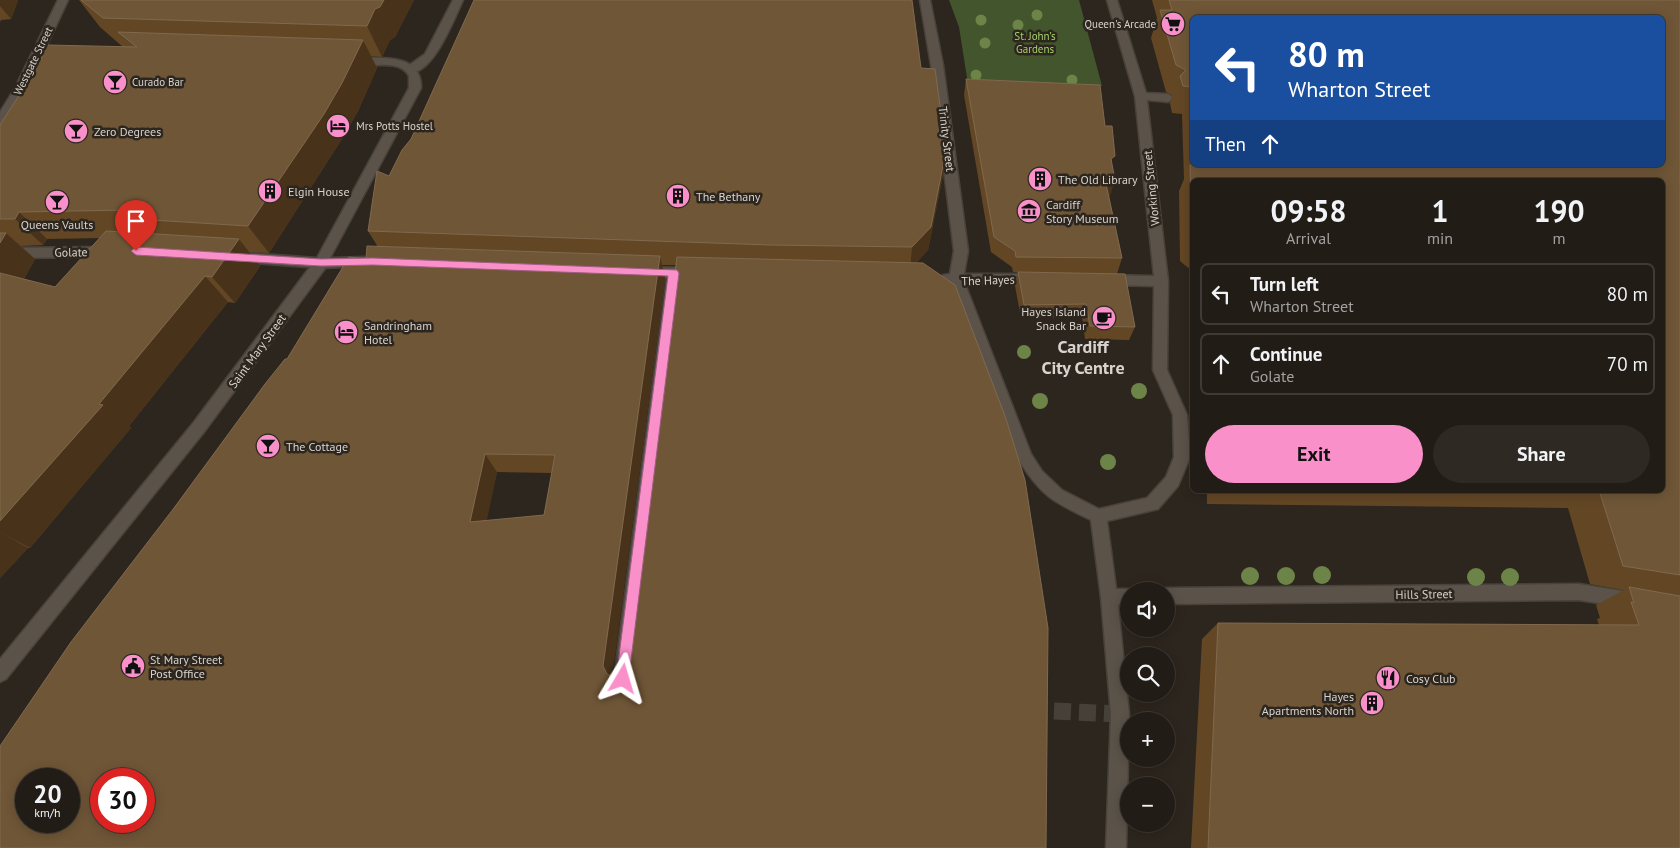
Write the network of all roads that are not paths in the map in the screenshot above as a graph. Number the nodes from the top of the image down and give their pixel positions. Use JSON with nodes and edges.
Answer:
{"nodes":[{"id":1,"x":63,"y":0,"type":"edge"},
{"id":2,"x":458,"y":0,"type":"edge"},
{"id":3,"x":925,"y":0,"type":"edge"},
{"id":4,"x":1112,"y":0,"type":"edge"},
{"id":5,"x":39,"y":51,"type":"junction"},
{"id":6,"x":78,"y":51,"type":"edge"},
{"id":7,"x":337,"y":62,"type":"edge"},
{"id":8,"x":412,"y":69,"type":"junction"},
{"id":9,"x":1141,"y":96,"type":"junction"},
{"id":10,"x":1168,"y":98,"type":"dead end"},
{"id":11,"x":0,"y":121,"type":"edge"},
{"id":12,"x":121,"y":251,"type":"edge"},
{"id":13,"x":0,"y":253,"type":"edge"},
{"id":14,"x":219,"y":256,"type":"edge"},
{"id":15,"x":383,"y":262,"type":"edge"},
{"id":16,"x":321,"y":263,"type":"junction"},
{"id":17,"x":625,"y":271,"type":"edge"},
{"id":18,"x":674,"y":273,"type":"junction"},
{"id":19,"x":711,"y":274,"type":"edge"},
{"id":20,"x":937,"y":278,"type":"edge"},
{"id":21,"x":956,"y":279,"type":"junction"},
{"id":22,"x":1047,"y":279,"type":"edge"},
{"id":23,"x":1095,"y":280,"type":"edge"},
{"id":24,"x":1161,"y":281,"type":"junction"},
{"id":25,"x":1098,"y":516,"type":"junction"},
{"id":26,"x":1175,"y":596,"type":"edge"},
{"id":27,"x":1110,"y":597,"type":"junction"},
{"id":28,"x":1120,"y":597,"type":"edge"},
{"id":29,"x":1644,"y":603,"type":"edge"},
{"id":30,"x":0,"y":673,"type":"edge"},
{"id":31,"x":623,"y":679,"type":"edge"},
{"id":32,"x":1116,"y":848,"type":"edge"}],
"edges":[{"from":1,"to":5,"type":"street","name":"Westgate Street"},
{"from":2,"to":8,"type":"street"},
{"from":3,"to":21,"type":"street","name":"Trinity Street"},
{"from":4,"to":9,"type":"street","name":"Working Street"},
{"from":5,"to":6,"type":"street"},
{"from":5,"to":11,"type":"street","name":"Westgate Street"},
{"from":7,"to":8,"type":"street"},
{"from":8,"to":16,"type":"street","name":"Saint Mary Street"},
{"from":9,"to":10,"type":"street"},
{"from":9,"to":24,"type":"street","name":"Working Street"},
{"from":12,"to":13,"type":"street","name":"Golate"},
{"from":14,"to":16,"type":"street"},
{"from":15,"to":16,"type":"street"},
{"from":16,"to":30,"type":"street","name":"Saint Mary Street"},
{"from":17,"to":18,"type":"street"},
{"from":18,"to":19,"type":"street"},
{"from":18,"to":31,"type":"street"},
{"from":20,"to":21,"type":"street"},
{"from":21,"to":22,"type":"street","name":"The Hayes"},
{"from":21,"to":25,"type":"street","name":"The Hayes"},
{"from":23,"to":24,"type":"street"},
{"from":24,"to":25,"type":"street"},
{"from":25,"to":27,"type":"street"},
{"from":26,"to":29,"type":"street","name":"Hills Street"},
{"from":27,"to":28,"type":"street"},
{"from":27,"to":32,"type":"street"}]}
